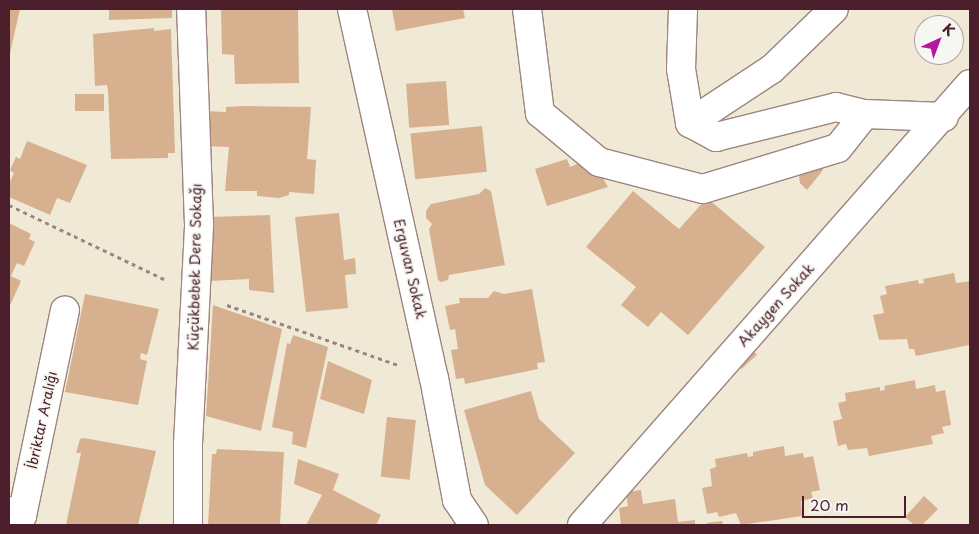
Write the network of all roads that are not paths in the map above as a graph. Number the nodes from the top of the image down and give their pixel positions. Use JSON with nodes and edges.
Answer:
{"nodes":[{"id":1,"x":191,"y":9,"type":"edge"},
{"id":2,"x":352,"y":9,"type":"edge"},
{"id":3,"x":527,"y":9,"type":"edge"},
{"id":4,"x":683,"y":9,"type":"edge"},
{"id":5,"x":834,"y":9,"type":"edge"},
{"id":6,"x":970,"y":84,"type":"edge"},
{"id":7,"x":865,"y":114,"type":"junction"},
{"id":8,"x":944,"y":117,"type":"junction"},
{"id":9,"x":690,"y":123,"type":"junction"},
{"id":10,"x":65,"y":310,"type":"dead end"},
{"id":11,"x":17,"y":518,"type":"edge"},
{"id":12,"x":188,"y":525,"type":"edge"},
{"id":13,"x":474,"y":525,"type":"edge"},
{"id":14,"x":582,"y":525,"type":"edge"}],
"edges":[{"from":1,"to":12,"type":"street","name":"Küçükbebek Dere Sokağı"},
{"from":2,"to":13,"type":"street","name":"Erguvan Sokak"},
{"from":3,"to":7,"type":"street"},
{"from":4,"to":9,"type":"street"},
{"from":5,"to":9,"type":"street"},
{"from":6,"to":8,"type":"street","name":"Akaygen Sokak"},
{"from":7,"to":8,"type":"street"},
{"from":7,"to":9,"type":"street"},
{"from":8,"to":14,"type":"street","name":"Akaygen Sokak"},
{"from":10,"to":11,"type":"street","name":"İbriktar Aralığı"}]}
